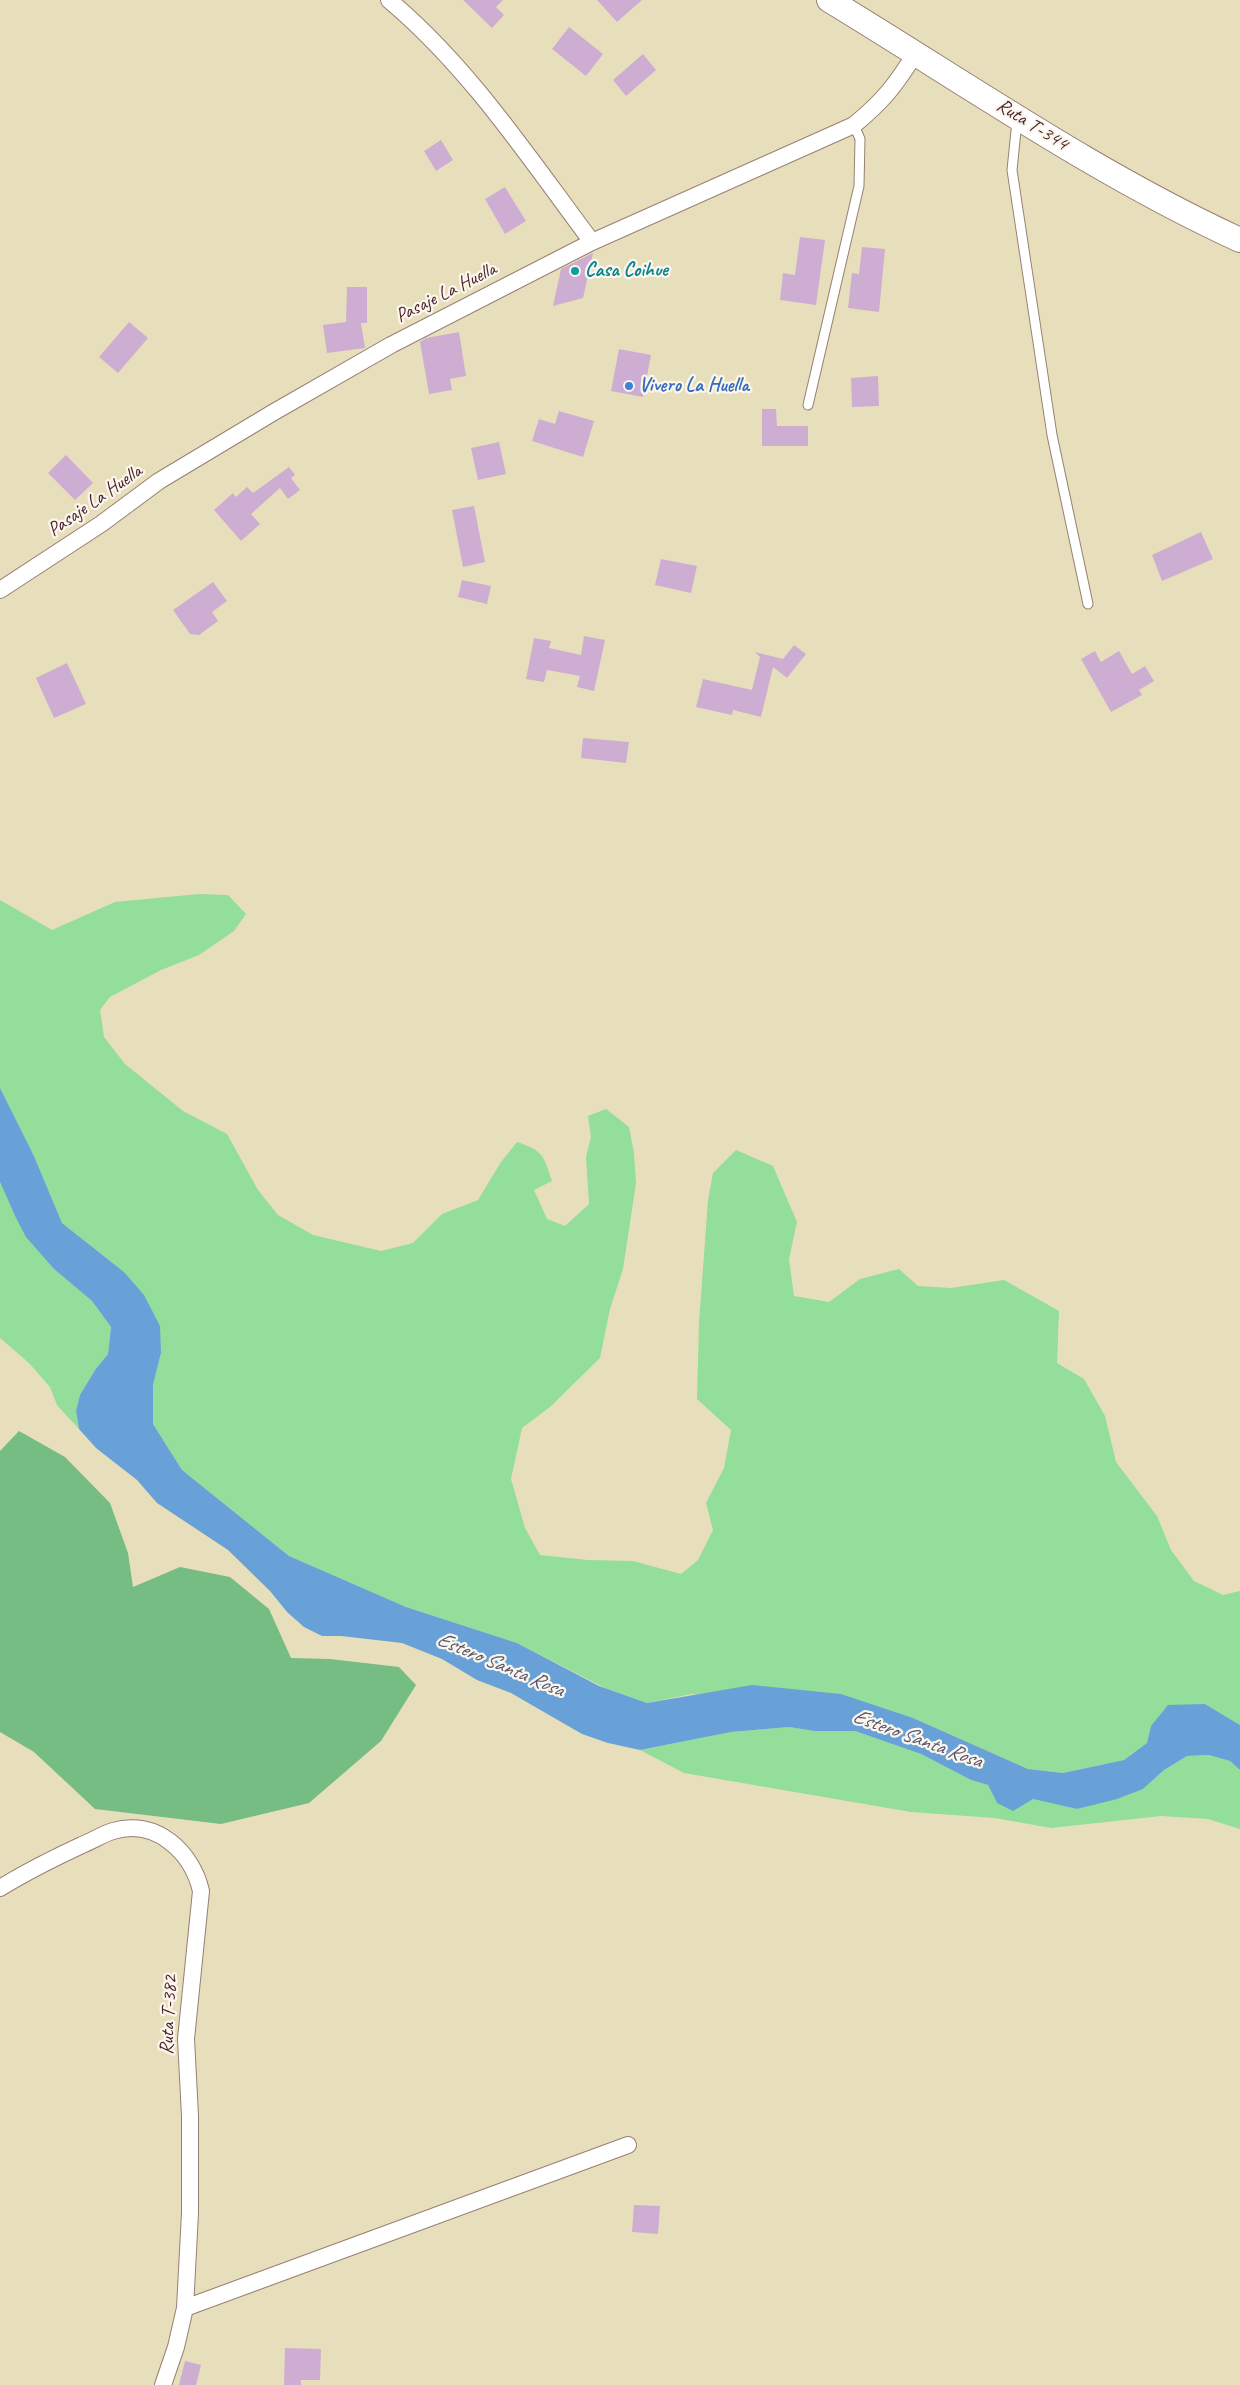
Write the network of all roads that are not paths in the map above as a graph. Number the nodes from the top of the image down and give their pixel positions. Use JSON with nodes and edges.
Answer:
{"nodes":[{"id":1,"x":389,"y":0,"type":"edge"},
{"id":2,"x":829,"y":0,"type":"edge"},
{"id":3,"x":915,"y":54,"type":"junction"},
{"id":4,"x":1017,"y":115,"type":"junction"},
{"id":5,"x":854,"y":126,"type":"junction"},
{"id":6,"x":1240,"y":240,"type":"edge"},
{"id":7,"x":592,"y":242,"type":"junction"},
{"id":8,"x":808,"y":405,"type":"dead end"},
{"id":9,"x":0,"y":590,"type":"edge"},
{"id":10,"x":1088,"y":604,"type":"dead end"},
{"id":11,"x":0,"y":1888,"type":"edge"},
{"id":12,"x":628,"y":2145,"type":"dead end"},
{"id":13,"x":185,"y":2308,"type":"junction"},
{"id":14,"x":163,"y":2385,"type":"edge"}],
"edges":[{"from":1,"to":7,"type":"street"},
{"from":2,"to":3,"type":"main road","name":"Ruta T-344"},
{"from":3,"to":4,"type":"main road","name":"Ruta T-344"},
{"from":3,"to":5,"type":"street","name":"Pasaje La Huella"},
{"from":4,"to":6,"type":"main road","name":"Ruta T-344"},
{"from":4,"to":10,"type":"lane"},
{"from":5,"to":7,"type":"street","name":"Pasaje La Huella"},
{"from":5,"to":8,"type":"lane"},
{"from":7,"to":9,"type":"street","name":"Pasaje La Huella"},
{"from":11,"to":13,"type":"street","name":"Ruta T-382"},
{"from":12,"to":13,"type":"street"},
{"from":13,"to":14,"type":"street","name":"Ruta T-382"}]}
